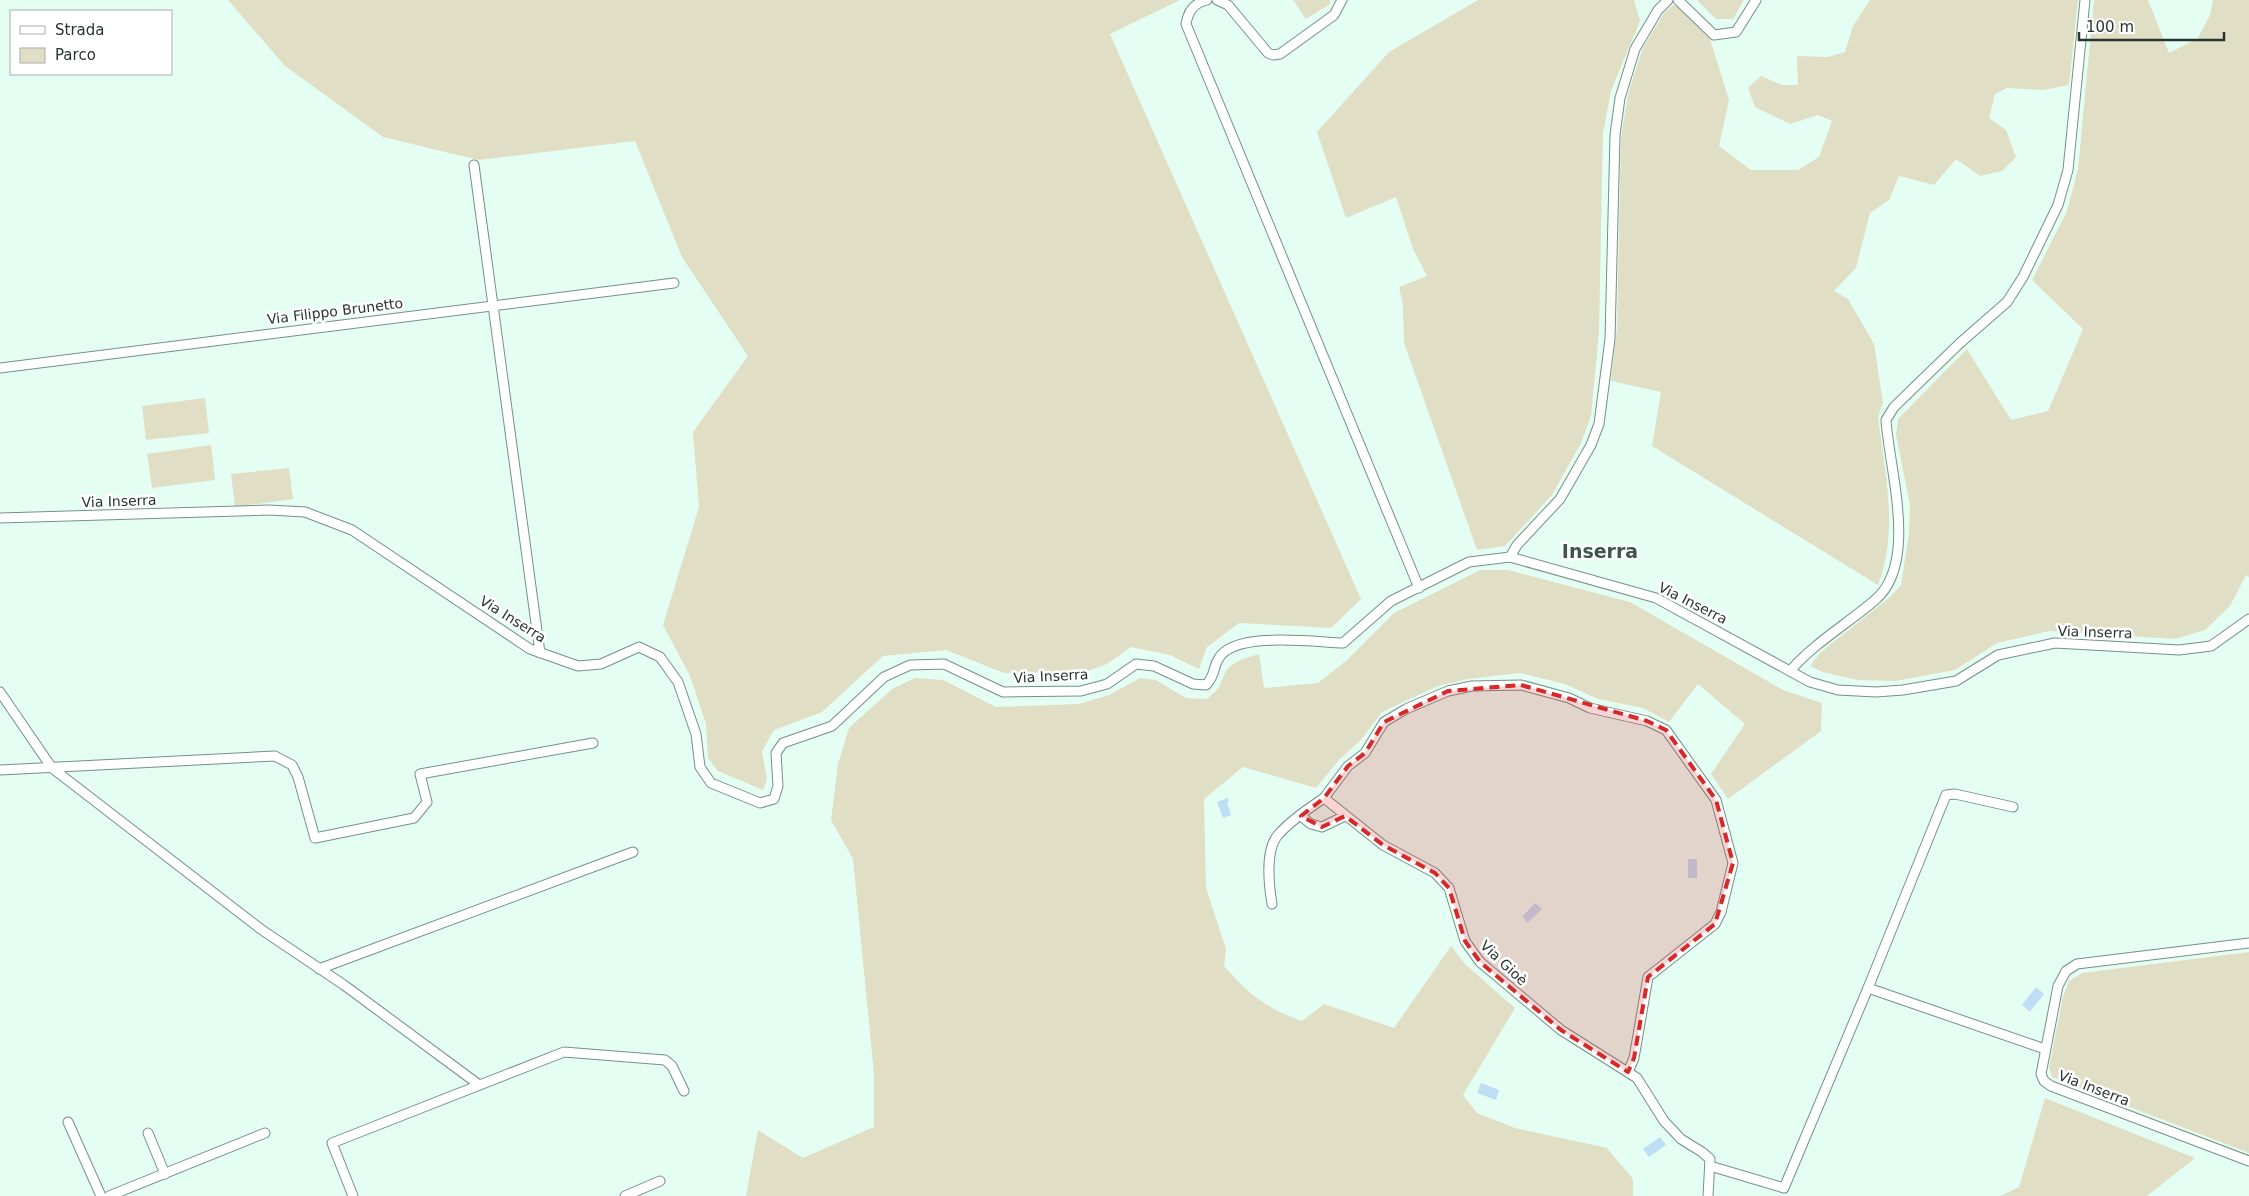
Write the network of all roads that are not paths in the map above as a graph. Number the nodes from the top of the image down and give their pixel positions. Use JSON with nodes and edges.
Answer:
{"nodes":[{"id":1,"x":1207,"y":0,"type":"edge"},
{"id":2,"x":1217,"y":0,"type":"edge"},
{"id":3,"x":1342,"y":0,"type":"edge"},
{"id":4,"x":1668,"y":0,"type":"edge"},
{"id":5,"x":1678,"y":0,"type":"edge"},
{"id":6,"x":1756,"y":0,"type":"edge"},
{"id":7,"x":2084,"y":0,"type":"edge"},
{"id":8,"x":474,"y":164,"type":"dead end"},
{"id":9,"x":674,"y":283,"type":"dead end"},
{"id":10,"x":494,"y":306,"type":"junction"},
{"id":11,"x":0,"y":368,"type":"edge"},
{"id":12,"x":0,"y":518,"type":"edge"},
{"id":13,"x":1510,"y":557,"type":"junction"},
{"id":14,"x":1419,"y":588,"type":"junction"},
{"id":15,"x":2249,"y":619,"type":"edge"},
{"id":16,"x":540,"y":653,"type":"junction"},
{"id":17,"x":1790,"y":672,"type":"junction"},
{"id":18,"x":0,"y":692,"type":"edge"},
{"id":19,"x":592,"y":744,"type":"dead end"},
{"id":20,"x":52,"y":768,"type":"junction"},
{"id":21,"x":0,"y":770,"type":"edge"},
{"id":22,"x":1324,"y":798,"type":"junction"},
{"id":23,"x":2013,"y":807,"type":"dead end"},
{"id":24,"x":1300,"y":816,"type":"junction"},
{"id":25,"x":1345,"y":816,"type":"junction"},
{"id":26,"x":633,"y":852,"type":"dead end"},
{"id":27,"x":1272,"y":904,"type":"dead end"},
{"id":28,"x":2249,"y":943,"type":"edge"},
{"id":29,"x":320,"y":969,"type":"junction"},
{"id":30,"x":1868,"y":988,"type":"junction"},
{"id":31,"x":2045,"y":1049,"type":"junction"},
{"id":32,"x":1628,"y":1072,"type":"junction"},
{"id":33,"x":478,"y":1084,"type":"junction"},
{"id":34,"x":684,"y":1090,"type":"dead end"},
{"id":35,"x":68,"y":1122,"type":"dead end"},
{"id":36,"x":148,"y":1133,"type":"dead end"},
{"id":37,"x":265,"y":1133,"type":"dead end"},
{"id":38,"x":2249,"y":1161,"type":"edge"},
{"id":39,"x":1710,"y":1166,"type":"junction"},
{"id":40,"x":164,"y":1174,"type":"junction"},
{"id":41,"x":660,"y":1181,"type":"dead end"},
{"id":42,"x":101,"y":1196,"type":"edge"},
{"id":43,"x":109,"y":1196,"type":"edge"},
{"id":44,"x":353,"y":1196,"type":"edge"},
{"id":45,"x":625,"y":1196,"type":"edge"},
{"id":46,"x":1708,"y":1196,"type":"edge"}],
"edges":[{"from":1,"to":14,"type":"street"},
{"from":2,"to":3,"type":"street"},
{"from":4,"to":13,"type":"street"},
{"from":5,"to":6,"type":"street"},
{"from":7,"to":17,"type":"street"},
{"from":8,"to":10,"type":"street"},
{"from":9,"to":10,"type":"street","name":"Via Filippo Brunetto"},
{"from":10,"to":11,"type":"street","name":"Via Filippo Brunetto"},
{"from":10,"to":16,"type":"street"},
{"from":12,"to":16,"type":"street","name":"Via Inserra"},
{"from":13,"to":14,"type":"street","name":"Via Inserra"},
{"from":13,"to":17,"type":"street","name":"Via Inserra"},
{"from":14,"to":16,"type":"street","name":"Via Inserra"},
{"from":15,"to":17,"type":"street","name":"Via Inserra"},
{"from":18,"to":20,"type":"street"},
{"from":19,"to":20,"type":"street"},
{"from":20,"to":21,"type":"street"},
{"from":20,"to":29,"type":"street"},
{"from":22,"to":24,"type":"street"},
{"from":22,"to":25,"type":"street","name":"Via Gioè"},
{"from":22,"to":32,"type":"street"},
{"from":23,"to":30,"type":"street"},
{"from":24,"to":25,"type":"street"},
{"from":24,"to":27,"type":"street"},
{"from":25,"to":32,"type":"street","name":"Via Gioè"},
{"from":26,"to":29,"type":"street"},
{"from":28,"to":31,"type":"street","name":"Via Inserra"},
{"from":29,"to":33,"type":"street"},
{"from":30,"to":31,"type":"street"},
{"from":30,"to":39,"type":"street"},
{"from":31,"to":38,"type":"street","name":"Via Inserra"},
{"from":32,"to":39,"type":"street","name":"Via Gioè"},
{"from":33,"to":34,"type":"street"},
{"from":33,"to":44,"type":"street"},
{"from":35,"to":42,"type":"street"},
{"from":36,"to":40,"type":"street"},
{"from":37,"to":40,"type":"street"},
{"from":39,"to":46,"type":"street"},
{"from":40,"to":43,"type":"street"},
{"from":41,"to":45,"type":"street"}]}
